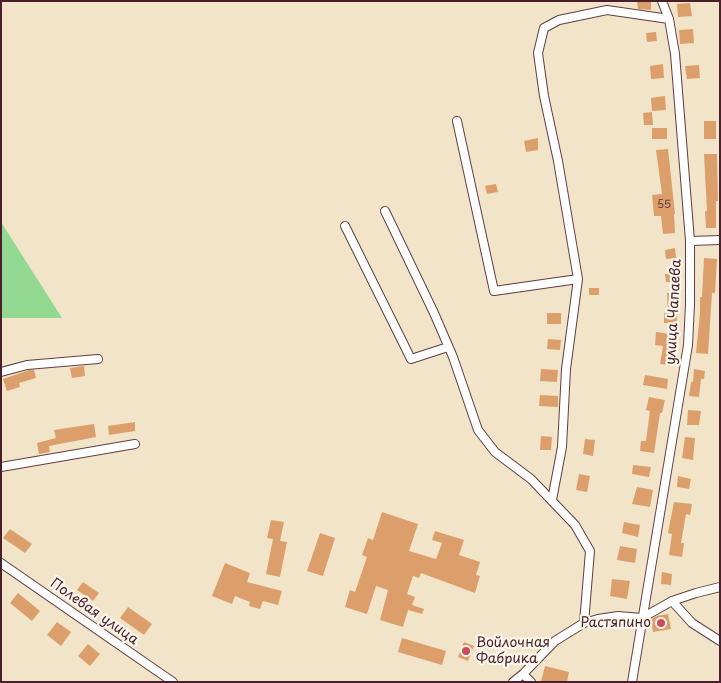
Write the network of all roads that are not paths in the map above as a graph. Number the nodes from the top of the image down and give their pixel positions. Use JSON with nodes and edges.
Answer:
{"nodes":[{"id":1,"x":662,"y":1,"type":"edge"},
{"id":2,"x":669,"y":19,"type":"junction"},
{"id":3,"x":457,"y":121,"type":"dead end"},
{"id":4,"x":385,"y":211,"type":"dead end"},
{"id":5,"x":345,"y":226,"type":"dead end"},
{"id":6,"x":720,"y":240,"type":"edge"},
{"id":7,"x":690,"y":241,"type":"junction"},
{"id":8,"x":578,"y":279,"type":"junction"},
{"id":9,"x":448,"y":347,"type":"junction"},
{"id":10,"x":98,"y":359,"type":"dead end"},
{"id":11,"x":1,"y":372,"type":"edge"},
{"id":12,"x":135,"y":444,"type":"dead end"},
{"id":13,"x":1,"y":467,"type":"edge"},
{"id":14,"x":552,"y":500,"type":"junction"},
{"id":15,"x":1,"y":564,"type":"edge"},
{"id":16,"x":720,"y":587,"type":"edge"},
{"id":17,"x":672,"y":601,"type":"junction"},
{"id":18,"x":642,"y":618,"type":"junction"},
{"id":19,"x":584,"y":623,"type":"junction"},
{"id":20,"x":720,"y":641,"type":"edge"},
{"id":21,"x":523,"y":674,"type":"junction"},
{"id":22,"x":173,"y":682,"type":"edge"},
{"id":23,"x":513,"y":682,"type":"edge"},
{"id":24,"x":531,"y":682,"type":"edge"},
{"id":25,"x":632,"y":682,"type":"edge"}],
"edges":[{"from":1,"to":2,"type":"street","name":"улица Чапаева"},
{"from":2,"to":7,"type":"street","name":"улица Чапаева"},
{"from":2,"to":8,"type":"street"},
{"from":3,"to":8,"type":"street"},
{"from":4,"to":9,"type":"street"},
{"from":5,"to":9,"type":"street"},
{"from":6,"to":7,"type":"street"},
{"from":7,"to":18,"type":"street","name":"улица Чапаева"},
{"from":8,"to":14,"type":"street"},
{"from":9,"to":14,"type":"street"},
{"from":10,"to":11,"type":"street"},
{"from":12,"to":13,"type":"street"},
{"from":14,"to":19,"type":"street"},
{"from":15,"to":22,"type":"street","name":"Полевая улица"},
{"from":16,"to":17,"type":"street"},
{"from":17,"to":18,"type":"street"},
{"from":17,"to":20,"type":"street"},
{"from":18,"to":19,"type":"street"},
{"from":18,"to":25,"type":"street","name":"улица Чапаева"},
{"from":19,"to":21,"type":"street"},
{"from":21,"to":23,"type":"street"},
{"from":21,"to":24,"type":"street"}]}
